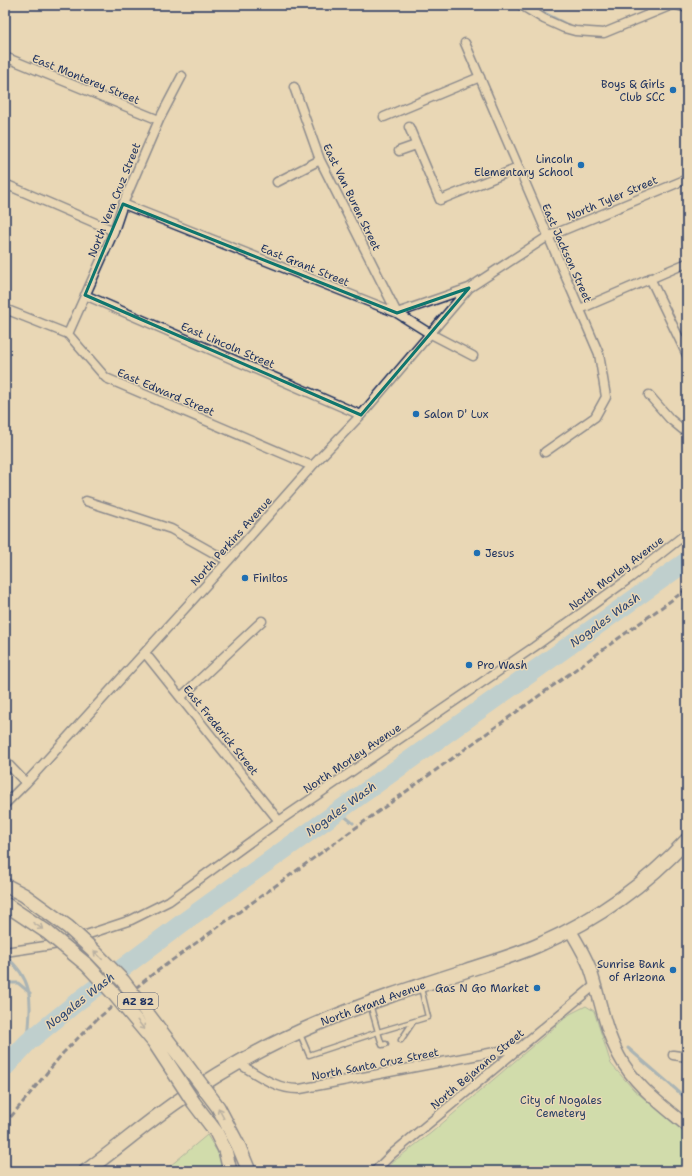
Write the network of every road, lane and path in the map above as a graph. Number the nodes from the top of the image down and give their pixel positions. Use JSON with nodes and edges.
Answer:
{"nodes":[{"id":1,"x":521,"y":5,"type":"edge"},
{"id":2,"x":672,"y":5,"type":"edge"},
{"id":3,"x":677,"y":5,"type":"edge"},
{"id":4,"x":687,"y":8,"type":"edge"},
{"id":5,"x":465,"y":43,"type":"dead end"},
{"id":6,"x":5,"y":58,"type":"edge"},
{"id":7,"x":182,"y":76,"type":"dead end"},
{"id":8,"x":480,"y":77,"type":"junction"},
{"id":9,"x":294,"y":87,"type":"dead end"},
{"id":10,"x":384,"y":117,"type":"dead end"},
{"id":11,"x":159,"y":120,"type":"junction"},
{"id":12,"x":409,"y":127,"type":"dead end"},
{"id":13,"x":416,"y":145,"type":"junction"},
{"id":14,"x":399,"y":151,"type":"dead end"},
{"id":15,"x":320,"y":160,"type":"junction"},
{"id":16,"x":518,"y":168,"type":"junction"},
{"id":17,"x":687,"y":179,"type":"edge"},
{"id":18,"x":276,"y":182,"type":"dead end"},
{"id":19,"x":5,"y":184,"type":"edge"},
{"id":20,"x":123,"y":204,"type":"junction"},
{"id":21,"x":114,"y":231,"type":"junction"},
{"id":22,"x":547,"y":237,"type":"junction"},
{"id":23,"x":687,"y":263,"type":"edge"},
{"id":24,"x":650,"y":278,"type":"junction"},
{"id":25,"x":468,"y":288,"type":"junction"},
{"id":26,"x":85,"y":295,"type":"junction"},
{"id":27,"x":5,"y":309,"type":"edge"},
{"id":28,"x":580,"y":309,"type":"junction"},
{"id":29,"x":397,"y":313,"type":"junction"},
{"id":30,"x":429,"y":333,"type":"junction"},
{"id":31,"x":68,"y":334,"type":"junction"},
{"id":32,"x":687,"y":355,"type":"edge"},
{"id":33,"x":474,"y":356,"type":"dead end"},
{"id":34,"x":650,"y":395,"type":"dead end"},
{"id":35,"x":361,"y":415,"type":"junction"},
{"id":36,"x":687,"y":434,"type":"edge"},
{"id":37,"x":545,"y":452,"type":"dead end"},
{"id":38,"x":312,"y":466,"type":"junction"},
{"id":39,"x":86,"y":500,"type":"dead end"},
{"id":40,"x":687,"y":533,"type":"edge"},
{"id":41,"x":228,"y":561,"type":"junction"},
{"id":42,"x":262,"y":621,"type":"dead end"},
{"id":43,"x":145,"y":653,"type":"junction"},
{"id":44,"x":180,"y":697,"type":"junction"},
{"id":45,"x":5,"y":761,"type":"edge"},
{"id":46,"x":26,"y":783,"type":"junction"},
{"id":47,"x":5,"y":804,"type":"edge"},
{"id":48,"x":279,"y":821,"type":"junction"},
{"id":49,"x":687,"y":841,"type":"edge"},
{"id":50,"x":5,"y":886,"type":"edge"},
{"id":51,"x":5,"y":904,"type":"edge"},
{"id":52,"x":570,"y":930,"type":"junction"},
{"id":53,"x":5,"y":952,"type":"edge"},
{"id":54,"x":595,"y":985,"type":"junction"},
{"id":55,"x":420,"y":986,"type":"junction"},
{"id":56,"x":370,"y":1002,"type":"junction"},
{"id":57,"x":413,"y":1022,"type":"junction"},
{"id":58,"x":300,"y":1032,"type":"junction"},
{"id":59,"x":378,"y":1032,"type":"junction"},
{"id":60,"x":401,"y":1040,"type":"dead end"},
{"id":61,"x":386,"y":1044,"type":"dead end"},
{"id":62,"x":521,"y":1047,"type":"junction"},
{"id":63,"x":672,"y":1055,"type":"dead end"},
{"id":64,"x":687,"y":1057,"type":"edge"},
{"id":65,"x":238,"y":1063,"type":"junction"},
{"id":66,"x":687,"y":1126,"type":"edge"},
{"id":67,"x":86,"y":1171,"type":"edge"},
{"id":68,"x":230,"y":1171,"type":"edge"},
{"id":69,"x":249,"y":1171,"type":"edge"},
{"id":70,"x":375,"y":1171,"type":"edge"}],
"edges":[{"from":1,"to":2,"type":"street"},
{"from":3,"to":4,"type":"street"},
{"from":5,"to":8,"type":"street","name":"East Jackson Street"},
{"from":6,"to":11,"type":"street","name":"East Monterey Street"},
{"from":7,"to":11,"type":"street","name":"North Vera Cruz Street"},
{"from":8,"to":10,"type":"street"},
{"from":8,"to":16,"type":"street","name":"East Jackson Street"},
{"from":9,"to":15,"type":"street","name":"East Van Buren Street"},
{"from":11,"to":20,"type":"street","name":"North Vera Cruz Street"},
{"from":12,"to":13,"type":"street"},
{"from":13,"to":14,"type":"street"},
{"from":13,"to":16,"type":"street"},
{"from":15,"to":18,"type":"street"},
{"from":15,"to":29,"type":"street","name":"East Van Buren Street"},
{"from":16,"to":22,"type":"street","name":"East Jackson Street"},
{"from":17,"to":22,"type":"street","name":"North Tyler Street"},
{"from":19,"to":21,"type":"street"},
{"from":20,"to":21,"type":"street","name":"North Vera Cruz Street"},
{"from":29,"to":20,"type":"street","name":"East Grant Street","one_way":true},
{"from":21,"to":26,"type":"street","name":"North Vera Cruz Street"},
{"from":22,"to":25,"type":"street","name":"North Tyler Street"},
{"from":22,"to":28,"type":"street","name":"East Jackson Street"},
{"from":23,"to":24,"type":"street"},
{"from":24,"to":28,"type":"street"},
{"from":24,"to":32,"type":"street"},
{"from":25,"to":29,"type":"street","name":"North Tyler Street"},
{"from":25,"to":30,"type":"street","name":"North Perkins Avenue"},
{"from":26,"to":31,"type":"street","name":"North Vera Cruz Street"},
{"from":26,"to":35,"type":"street","name":"East Lincoln Street"},
{"from":27,"to":31,"type":"street","name":"East Edward Street"},
{"from":28,"to":37,"type":"street","name":"East Jackson Street"},
{"from":29,"to":30,"type":"street","name":"East Grant Street"},
{"from":30,"to":33,"type":"street","name":"East Grant Street"},
{"from":30,"to":35,"type":"street","name":"North Perkins Avenue"},
{"from":31,"to":38,"type":"street","name":"East Edward Street"},
{"from":34,"to":36,"type":"street"},
{"from":35,"to":38,"type":"street","name":"North Perkins Avenue"},
{"from":38,"to":41,"type":"street","name":"North Perkins Avenue"},
{"from":39,"to":41,"type":"street"},
{"from":40,"to":48,"type":"street","name":"North Morley Avenue"},
{"from":41,"to":43,"type":"street","name":"North Perkins Avenue"},
{"from":42,"to":44,"type":"street"},
{"from":43,"to":44,"type":"street","name":"East Frederick Street"},
{"from":43,"to":46,"type":"street","name":"North Perkins Avenue"},
{"from":44,"to":48,"type":"street","name":"East Frederick Street"},
{"from":45,"to":46,"type":"street"},
{"from":46,"to":47,"type":"street","name":"North Perkins Avenue"},
{"from":48,"to":53,"type":"street","name":"North Morley Avenue"},
{"from":49,"to":52,"type":"main road","name":"North Grand Avenue"},
{"from":69,"to":50,"type":"main road","number":"AZ 82","one_way":true,"bridge":true},
{"from":51,"to":68,"type":"main road","number":"AZ 82","one_way":true,"bridge":true},
{"from":52,"to":54,"type":"street"},
{"from":52,"to":55,"type":"main road","name":"North Grand Avenue"},
{"from":54,"to":62,"type":"street","name":"North Bejarano Street"},
{"from":54,"to":66,"type":"street"},
{"from":55,"to":56,"type":"main road","name":"North Grand Avenue"},
{"from":55,"to":57,"type":"lane"},
{"from":56,"to":58,"type":"main road","name":"North Grand Avenue"},
{"from":56,"to":59,"type":"lane"},
{"from":57,"to":59,"type":"lane"},
{"from":57,"to":60,"type":"lane"},
{"from":58,"to":59,"type":"lane"},
{"from":58,"to":65,"type":"main road","name":"North Grand Avenue"},
{"from":59,"to":61,"type":"lane"},
{"from":62,"to":65,"type":"street","name":"North Santa Cruz Street"},
{"from":62,"to":70,"type":"street","name":"North Bejarano Street"},
{"from":63,"to":64,"type":"street"},
{"from":65,"to":67,"type":"main road","name":"North Grand Avenue"}]}
